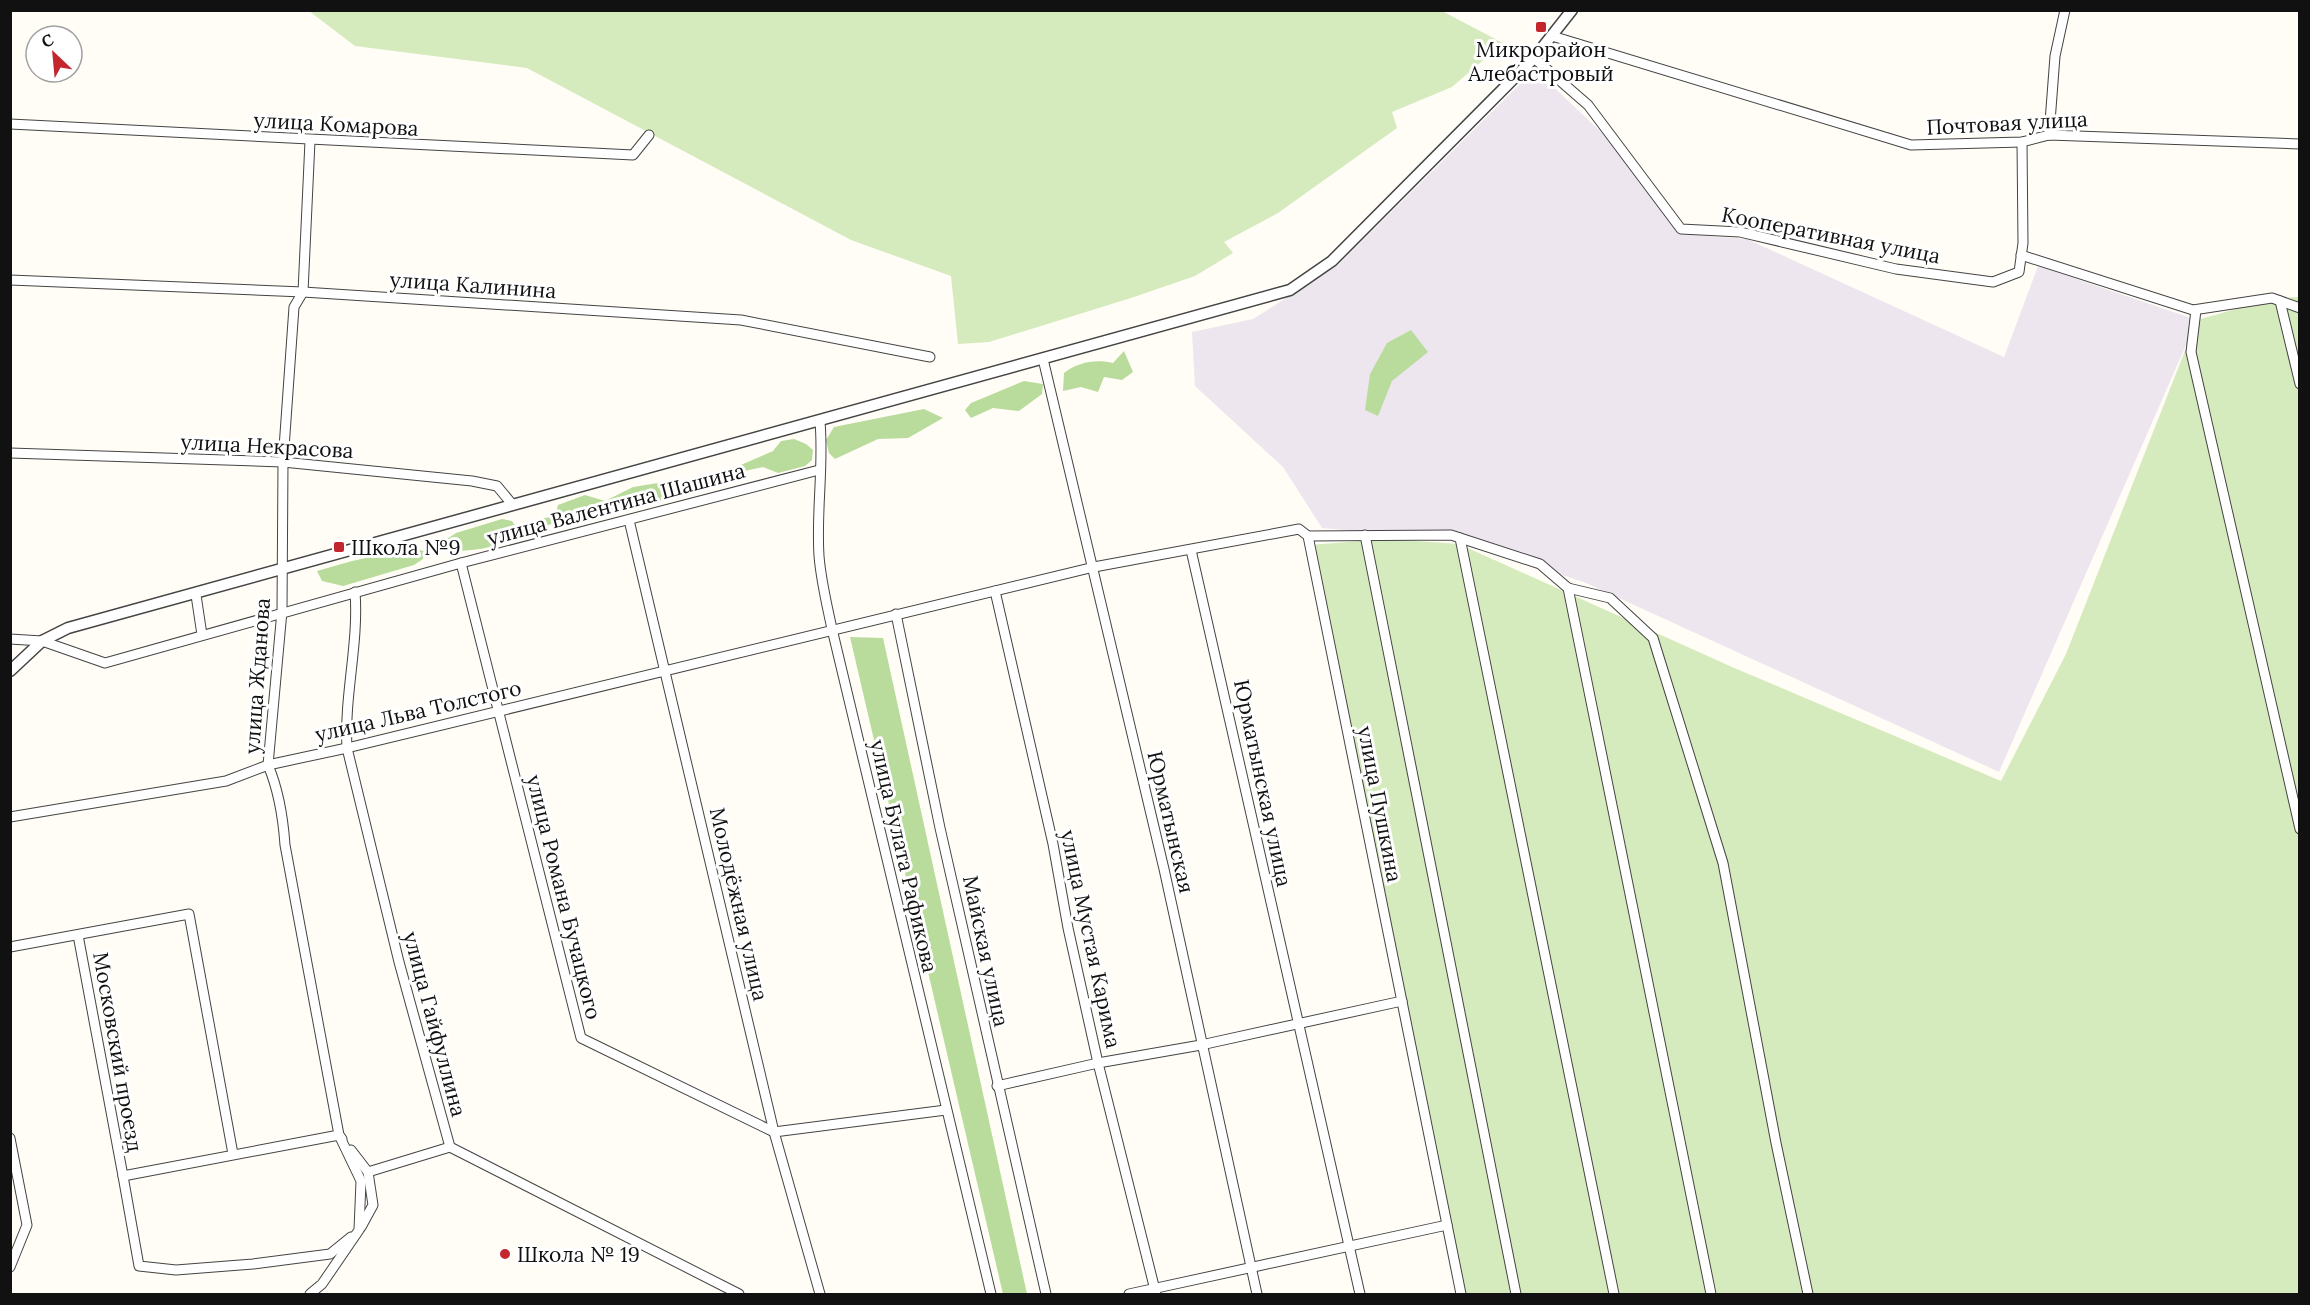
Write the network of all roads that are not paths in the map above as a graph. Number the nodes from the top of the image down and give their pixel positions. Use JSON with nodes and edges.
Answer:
{"nodes":[{"id":1,"x":1572,"y":10,"type":"edge"},
{"id":2,"x":2066,"y":10,"type":"edge"},
{"id":3,"x":1552,"y":36,"type":"junction"},
{"id":4,"x":1534,"y":58,"type":"junction"},
{"id":5,"x":10,"y":124,"type":"edge"},
{"id":6,"x":650,"y":135,"type":"dead end"},
{"id":7,"x":2049,"y":135,"type":"junction"},
{"id":8,"x":310,"y":141,"type":"junction"},
{"id":9,"x":2022,"y":142,"type":"junction"},
{"id":10,"x":2300,"y":144,"type":"edge"},
{"id":11,"x":2021,"y":255,"type":"junction"},
{"id":12,"x":10,"y":280,"type":"edge"},
{"id":13,"x":303,"y":292,"type":"junction"},
{"id":14,"x":2280,"y":301,"type":"junction"},
{"id":15,"x":2300,"y":308,"type":"edge"},
{"id":16,"x":2196,"y":309,"type":"junction"},
{"id":17,"x":930,"y":357,"type":"dead end"},
{"id":18,"x":1043,"y":359,"type":"junction"},
{"id":19,"x":2300,"y":384,"type":"edge"},
{"id":20,"x":820,"y":422,"type":"junction"},
{"id":21,"x":10,"y":453,"type":"edge"},
{"id":22,"x":283,"y":462,"type":"junction"},
{"id":23,"x":819,"y":470,"type":"junction"},
{"id":24,"x":512,"y":504,"type":"junction"},
{"id":25,"x":629,"y":520,"type":"junction"},
{"id":26,"x":1365,"y":535,"type":"junction"},
{"id":27,"x":1308,"y":536,"type":"junction"},
{"id":28,"x":1460,"y":538,"type":"junction"},
{"id":29,"x":1191,"y":550,"type":"junction"},
{"id":30,"x":461,"y":563,"type":"junction"},
{"id":31,"x":1094,"y":567,"type":"junction"},
{"id":32,"x":280,"y":571,"type":"junction"},
{"id":33,"x":1568,"y":588,"type":"junction"},
{"id":34,"x":994,"y":591,"type":"junction"},
{"id":35,"x":355,"y":592,"type":"junction"},
{"id":36,"x":196,"y":595,"type":"junction"},
{"id":37,"x":282,"y":611,"type":"junction"},
{"id":38,"x":896,"y":614,"type":"junction"},
{"id":39,"x":832,"y":629,"type":"junction"},
{"id":40,"x":202,"y":635,"type":"junction"},
{"id":41,"x":10,"y":639,"type":"edge"},
{"id":42,"x":42,"y":641,"type":"junction"},
{"id":43,"x":665,"y":670,"type":"junction"},
{"id":44,"x":10,"y":671,"type":"edge"},
{"id":45,"x":499,"y":710,"type":"junction"},
{"id":46,"x":347,"y":748,"type":"junction"},
{"id":47,"x":268,"y":765,"type":"junction"},
{"id":48,"x":10,"y":817,"type":"edge"},
{"id":49,"x":2300,"y":829,"type":"edge"},
{"id":50,"x":78,"y":935,"type":"junction"},
{"id":51,"x":10,"y":947,"type":"edge"},
{"id":52,"x":1402,"y":1001,"type":"junction"},
{"id":53,"x":1298,"y":1023,"type":"junction"},
{"id":54,"x":1201,"y":1046,"type":"junction"},
{"id":55,"x":1098,"y":1063,"type":"junction"},
{"id":56,"x":997,"y":1086,"type":"junction"},
{"id":57,"x":946,"y":1110,"type":"junction"},
{"id":58,"x":774,"y":1132,"type":"junction"},
{"id":59,"x":339,"y":1136,"type":"junction"},
{"id":60,"x":10,"y":1138,"type":"edge"},
{"id":61,"x":450,"y":1147,"type":"junction"},
{"id":62,"x":233,"y":1154,"type":"junction"},
{"id":63,"x":368,"y":1172,"type":"junction"},
{"id":64,"x":123,"y":1176,"type":"junction"},
{"id":65,"x":1447,"y":1225,"type":"junction"},
{"id":66,"x":359,"y":1230,"type":"junction"},
{"id":67,"x":1349,"y":1249,"type":"junction"},
{"id":68,"x":10,"y":1267,"type":"edge"},
{"id":69,"x":1250,"y":1269,"type":"junction"},
{"id":70,"x":1155,"y":1291,"type":"edge"},
{"id":71,"x":310,"y":1294,"type":"edge"},
{"id":72,"x":740,"y":1294,"type":"edge"},
{"id":73,"x":820,"y":1294,"type":"edge"},
{"id":74,"x":991,"y":1294,"type":"edge"},
{"id":75,"x":1046,"y":1294,"type":"edge"},
{"id":76,"x":1129,"y":1294,"type":"edge"},
{"id":77,"x":1257,"y":1294,"type":"edge"},
{"id":78,"x":1360,"y":1294,"type":"edge"},
{"id":79,"x":1461,"y":1294,"type":"edge"},
{"id":80,"x":1516,"y":1294,"type":"edge"},
{"id":81,"x":1614,"y":1294,"type":"edge"},
{"id":82,"x":1711,"y":1294,"type":"edge"},
{"id":83,"x":1808,"y":1294,"type":"edge"}],
"edges":[{"from":1,"to":3,"type":"street"},
{"from":2,"to":7,"type":"street"},
{"from":3,"to":4,"type":"street"},
{"from":3,"to":9,"type":"street","name":"Почтовая улица"},
{"from":4,"to":11,"type":"street","name":"Кооперативная улица"},
{"from":4,"to":18,"type":"street"},
{"from":5,"to":8,"type":"street","name":"улица Комарова"},
{"from":6,"to":8,"type":"street","name":"улица Комарова"},
{"from":7,"to":9,"type":"street","name":"Почтовая улица"},
{"from":7,"to":10,"type":"street","name":"Почтовая улица"},
{"from":8,"to":13,"type":"street","name":"улица Жданова"},
{"from":9,"to":11,"type":"street"},
{"from":11,"to":16,"type":"street"},
{"from":12,"to":13,"type":"street","name":"улица Калинина"},
{"from":13,"to":17,"type":"street","name":"улица Калинина"},
{"from":13,"to":22,"type":"street","name":"улица Жданова"},
{"from":14,"to":15,"type":"street"},
{"from":14,"to":16,"type":"street"},
{"from":14,"to":19,"type":"street"},
{"from":16,"to":49,"type":"street"},
{"from":18,"to":20,"type":"street"},
{"from":18,"to":31,"type":"street","name":"Юрматынская"},
{"from":20,"to":23,"type":"street","name":"улица Булата Рафикова"},
{"from":20,"to":24,"type":"street"},
{"from":21,"to":22,"type":"street","name":"улица Некрасова"},
{"from":22,"to":24,"type":"street","name":"улица Некрасова"},
{"from":22,"to":32,"type":"street","name":"улица Жданова"},
{"from":23,"to":25,"type":"street","name":"улица Валентина Шашина"},
{"from":23,"to":39,"type":"street","name":"улица Булата Рафикова"},
{"from":24,"to":32,"type":"street"},
{"from":25,"to":30,"type":"street","name":"улица Валентина Шашина"},
{"from":25,"to":43,"type":"street","name":"Молодёжная улица"},
{"from":26,"to":27,"type":"street"},
{"from":26,"to":28,"type":"street"},
{"from":26,"to":80,"type":"street"},
{"from":27,"to":29,"type":"street"},
{"from":27,"to":52,"type":"street","name":"улица Пушкина"},
{"from":28,"to":33,"type":"street"},
{"from":28,"to":81,"type":"street"},
{"from":29,"to":31,"type":"street"},
{"from":29,"to":53,"type":"street","name":"Юрматынская улица"},
{"from":30,"to":35,"type":"street","name":"улица Валентина Шашина"},
{"from":30,"to":45,"type":"street","name":"улица Романа Бучацкого"},
{"from":31,"to":34,"type":"street","name":"улица Льва Толстого"},
{"from":31,"to":54,"type":"street","name":"Юрматынская"},
{"from":32,"to":36,"type":"street"},
{"from":32,"to":37,"type":"street","name":"улица Жданова"},
{"from":33,"to":82,"type":"street"},
{"from":33,"to":83,"type":"street"},
{"from":34,"to":38,"type":"street","name":"улица Льва Толстого"},
{"from":34,"to":55,"type":"street","name":"улица Мустая Карима"},
{"from":35,"to":37,"type":"street","name":"улица Валентина Шашина"},
{"from":35,"to":46,"type":"street","name":"улица Гайфуллина"},
{"from":36,"to":40,"type":"street"},
{"from":36,"to":42,"type":"street"},
{"from":37,"to":40,"type":"street","name":"улица Валентина Шашина"},
{"from":37,"to":47,"type":"street","name":"улица Жданова"},
{"from":38,"to":39,"type":"street","name":"улица Льва Толстого"},
{"from":38,"to":56,"type":"street","name":"Майская улица"},
{"from":39,"to":43,"type":"street","name":"улица Льва Толстого"},
{"from":39,"to":57,"type":"street","name":"улица Булата Рафикова"},
{"from":40,"to":42,"type":"street","name":"улица Валентина Шашина"},
{"from":41,"to":42,"type":"street","name":"улица Валентина Шашина"},
{"from":42,"to":44,"type":"street"},
{"from":43,"to":45,"type":"street","name":"улица Льва Толстого"},
{"from":43,"to":58,"type":"street","name":"Молодёжная улица"},
{"from":45,"to":46,"type":"street","name":"улица Льва Толстого"},
{"from":45,"to":58,"type":"street","name":"улица Романа Бучацкого"},
{"from":46,"to":47,"type":"street","name":"улица Льва Толстого"},
{"from":46,"to":61,"type":"street","name":"улица Гайфуллина"},
{"from":47,"to":48,"type":"street","name":"улица Льва Толстого"},
{"from":47,"to":59,"type":"street","name":"улица Жданова"},
{"from":50,"to":51,"type":"street"},
{"from":50,"to":62,"type":"street"},
{"from":50,"to":64,"type":"street","name":"Московский проезд"},
{"from":52,"to":53,"type":"street"},
{"from":52,"to":65,"type":"street","name":"улица Пушкина"},
{"from":53,"to":54,"type":"street"},
{"from":53,"to":67,"type":"street","name":"Юрматынская улица"},
{"from":54,"to":55,"type":"street"},
{"from":54,"to":69,"type":"street","name":"Юрматынская"},
{"from":55,"to":56,"type":"street"},
{"from":55,"to":70,"type":"street","name":"улица Мустая Карима"},
{"from":56,"to":75,"type":"street","name":"Майская улица"},
{"from":57,"to":58,"type":"street"},
{"from":57,"to":74,"type":"street","name":"улица Булата Рафикова"},
{"from":58,"to":73,"type":"street","name":"Молодёжная улица"},
{"from":59,"to":62,"type":"street","name":"Московский проезд"},
{"from":59,"to":63,"type":"street","name":"Московский проезд"},
{"from":59,"to":66,"type":"street","name":"улица Жданова"},
{"from":60,"to":68,"type":"street"},
{"from":61,"to":63,"type":"street"},
{"from":61,"to":72,"type":"street","name":"улица Гайфуллина"},
{"from":62,"to":64,"type":"street","name":"Московский проезд"},
{"from":63,"to":66,"type":"street","name":"Московский проезд"},
{"from":64,"to":66,"type":"street","name":"Московский проезд"},
{"from":65,"to":67,"type":"street"},
{"from":65,"to":79,"type":"street","name":"улица Пушкина"},
{"from":66,"to":71,"type":"street"},
{"from":67,"to":69,"type":"street"},
{"from":67,"to":78,"type":"street","name":"Юрматынская улица"},
{"from":69,"to":70,"type":"street"},
{"from":69,"to":77,"type":"street","name":"Юрматынская"},
{"from":70,"to":76,"type":"street"}]}
